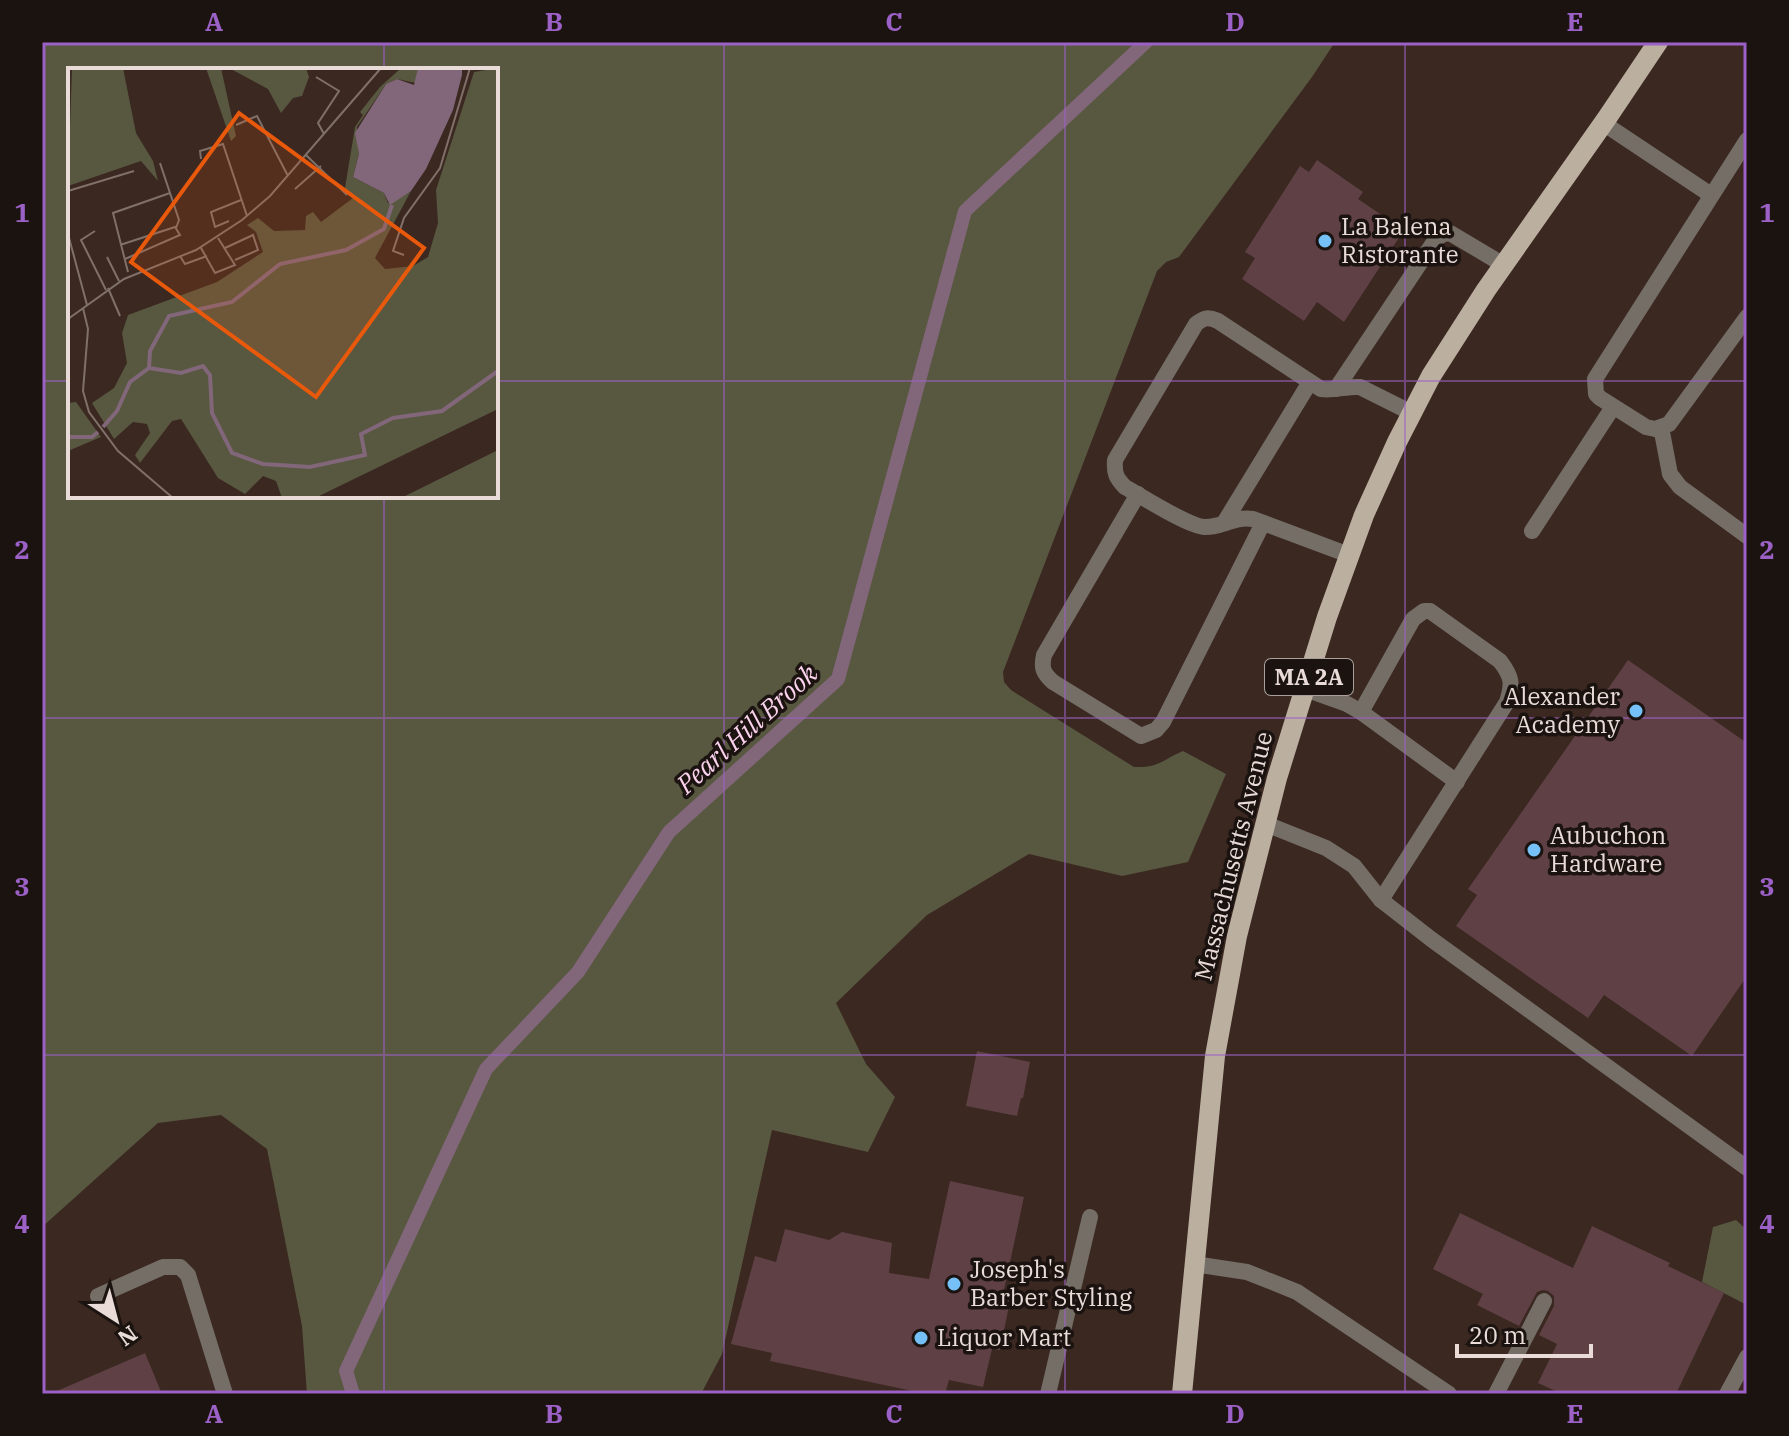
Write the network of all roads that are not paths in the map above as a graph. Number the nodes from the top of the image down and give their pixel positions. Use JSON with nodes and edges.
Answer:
{"nodes":[{"id":1,"x":1658,"y":42,"type":"edge"},
{"id":2,"x":1603,"y":123,"type":"junction"},
{"id":3,"x":1747,"y":140,"type":"edge"},
{"id":4,"x":1711,"y":195,"type":"junction"},
{"id":5,"x":1504,"y":265,"type":"junction"},
{"id":6,"x":1747,"y":317,"type":"edge"},
{"id":7,"x":1310,"y":382,"type":"junction"},
{"id":8,"x":1336,"y":389,"type":"junction"},
{"id":9,"x":1613,"y":407,"type":"junction"},
{"id":10,"x":1412,"y":413,"type":"junction"},
{"id":11,"x":1661,"y":427,"type":"junction"},
{"id":12,"x":1138,"y":494,"type":"junction"},
{"id":13,"x":1224,"y":523,"type":"junction"},
{"id":14,"x":1263,"y":523,"type":"junction"},
{"id":15,"x":1532,"y":531,"type":"dead end"},
{"id":16,"x":1747,"y":536,"type":"edge"},
{"id":17,"x":1349,"y":555,"type":"junction"},
{"id":18,"x":1305,"y":689,"type":"junction"},
{"id":19,"x":1361,"y":712,"type":"junction"},
{"id":20,"x":1457,"y":782,"type":"junction"},
{"id":21,"x":1266,"y":824,"type":"junction"},
{"id":22,"x":1381,"y":900,"type":"junction"},
{"id":23,"x":1747,"y":1168,"type":"edge"},
{"id":24,"x":1090,"y":1217,"type":"dead end"},
{"id":25,"x":1194,"y":1264,"type":"junction"},
{"id":26,"x":98,"y":1296,"type":"dead end"},
{"id":27,"x":1544,"y":1301,"type":"dead end"},
{"id":28,"x":1747,"y":1357,"type":"edge"},
{"id":29,"x":225,"y":1394,"type":"edge"},
{"id":30,"x":1048,"y":1394,"type":"edge"},
{"id":31,"x":1182,"y":1394,"type":"edge"},
{"id":32,"x":1449,"y":1394,"type":"edge"},
{"id":33,"x":1496,"y":1394,"type":"edge"},
{"id":34,"x":1727,"y":1394,"type":"edge"}],
"edges":[{"from":1,"to":2,"type":"main road","name":"Massachusetts Avenue","number":"MA 2A"},
{"from":2,"to":4,"type":"lane"},
{"from":2,"to":5,"type":"main road","name":"Massachusetts Avenue","number":"MA 2A"},
{"from":3,"to":4,"type":"lane"},
{"from":4,"to":9,"type":"lane"},
{"from":5,"to":8,"type":"lane"},
{"from":5,"to":10,"type":"main road","name":"Massachusetts Avenue","number":"MA 2A"},
{"from":6,"to":11,"type":"lane"},
{"from":7,"to":8,"type":"lane"},
{"from":7,"to":12,"type":"lane"},
{"from":7,"to":13,"type":"lane"},
{"from":8,"to":10,"type":"lane"},
{"from":9,"to":11,"type":"lane"},
{"from":9,"to":15,"type":"lane"},
{"from":10,"to":17,"type":"main road","name":"Massachusetts Avenue","number":"MA 2A"},
{"from":11,"to":16,"type":"lane"},
{"from":12,"to":13,"type":"lane"},
{"from":12,"to":14,"type":"lane"},
{"from":13,"to":14,"type":"lane"},
{"from":14,"to":17,"type":"lane"},
{"from":17,"to":18,"type":"main road","name":"Massachusetts Avenue","number":"MA 2A"},
{"from":18,"to":19,"type":"lane"},
{"from":18,"to":21,"type":"main road","name":"Massachusetts Avenue","number":"MA 2A"},
{"from":19,"to":20,"type":"lane"},
{"from":19,"to":20,"type":"lane"},
{"from":20,"to":22,"type":"lane"},
{"from":21,"to":22,"type":"lane"},
{"from":21,"to":25,"type":"main road","name":"Massachusetts Avenue","number":"MA 2A"},
{"from":22,"to":23,"type":"lane"},
{"from":24,"to":30,"type":"lane"},
{"from":25,"to":31,"type":"main road","name":"Massachusetts Avenue","number":"MA 2A"},
{"from":25,"to":32,"type":"lane"},
{"from":26,"to":29,"type":"lane"},
{"from":27,"to":33,"type":"lane"},
{"from":28,"to":34,"type":"lane"}]}
